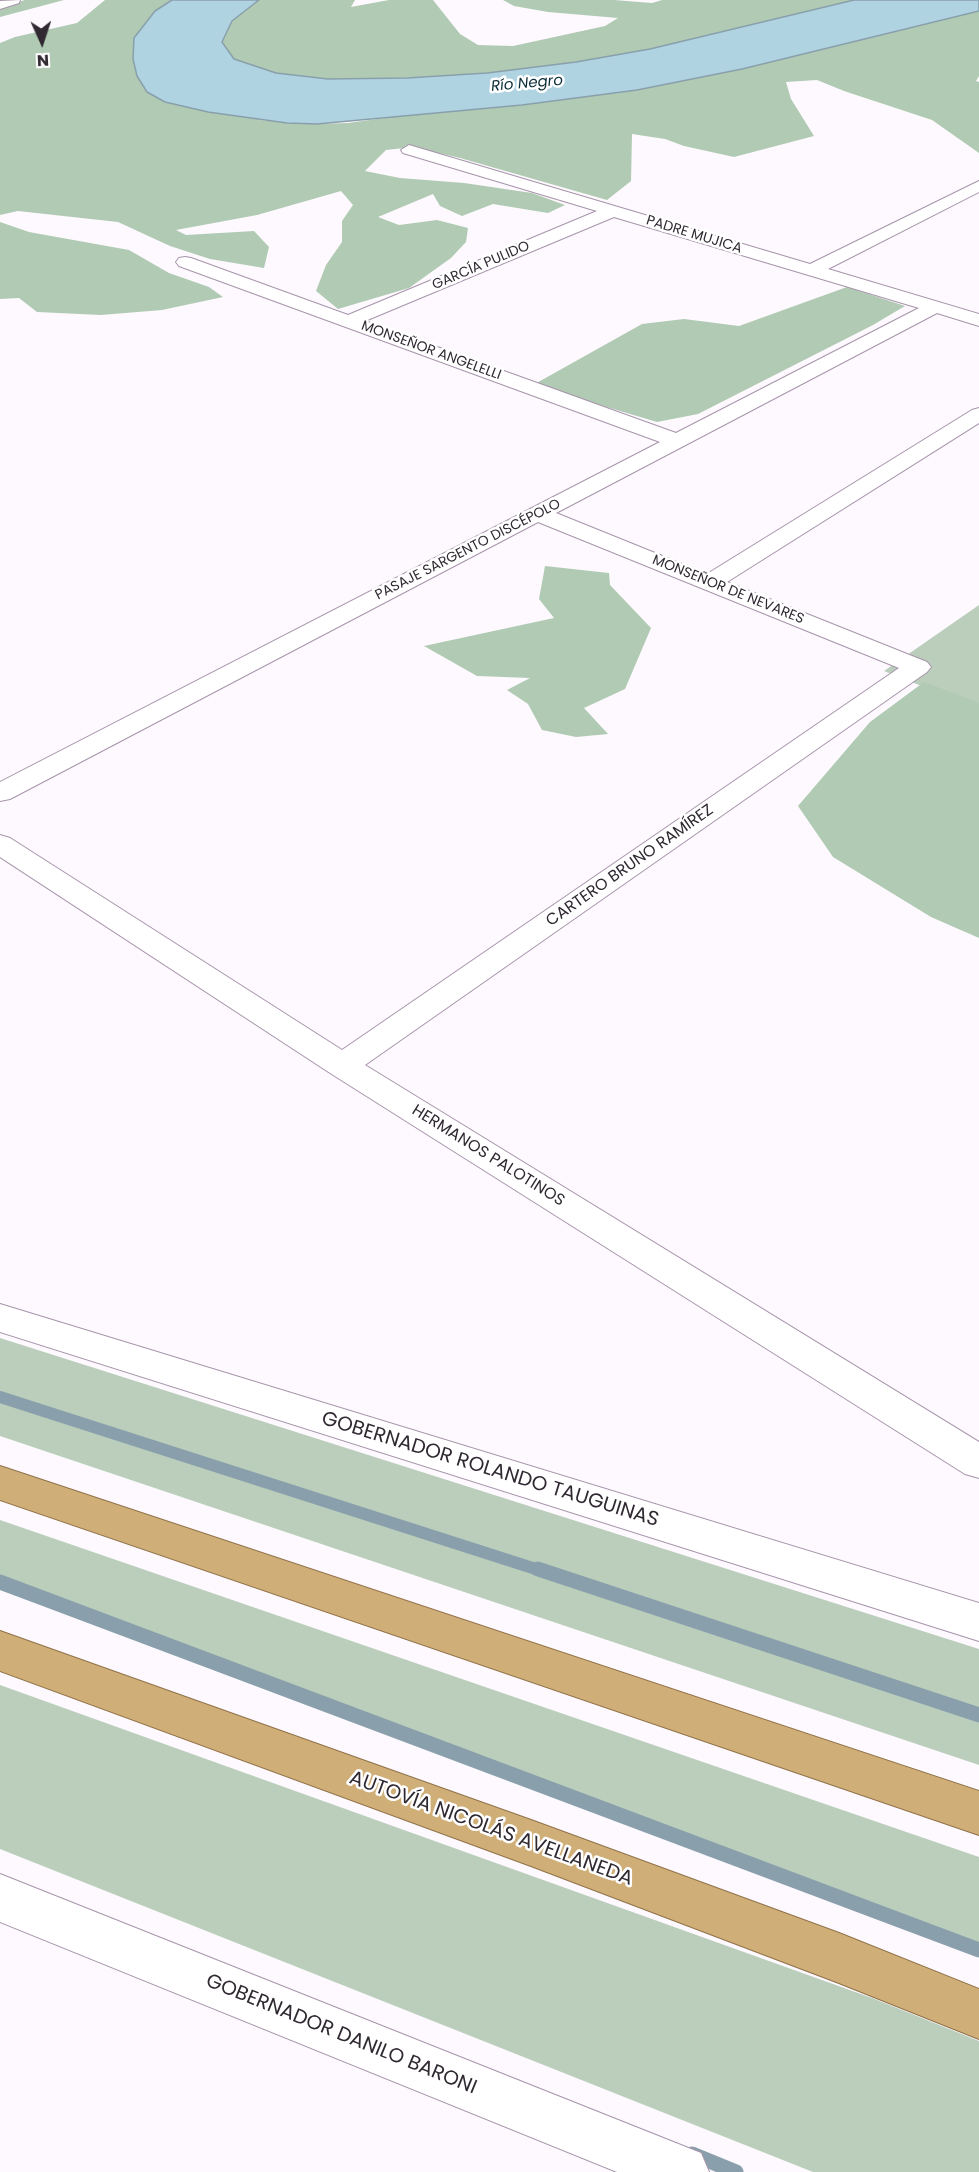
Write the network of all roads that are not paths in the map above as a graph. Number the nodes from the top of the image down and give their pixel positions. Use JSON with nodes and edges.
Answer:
{"nodes":[{"id":1,"x":14,"y":0,"type":"edge"},
{"id":2,"x":0,"y":5,"type":"edge"},
{"id":3,"x":409,"y":150,"type":"dead end"},
{"id":4,"x":979,"y":186,"type":"edge"},
{"id":5,"x":613,"y":211,"type":"junction"},
{"id":6,"x":185,"y":262,"type":"dead end"},
{"id":7,"x":812,"y":270,"type":"junction"},
{"id":8,"x":935,"y":307,"type":"junction"},
{"id":9,"x":979,"y":320,"type":"edge"},
{"id":10,"x":349,"y":321,"type":"junction"},
{"id":11,"x":979,"y":414,"type":"edge"},
{"id":12,"x":677,"y":441,"type":"junction"},
{"id":13,"x":538,"y":514,"type":"junction"},
{"id":14,"x":709,"y":583,"type":"junction"},
{"id":15,"x":918,"y":667,"type":"joint"},
{"id":16,"x":0,"y":793,"type":"edge"},
{"id":17,"x":0,"y":844,"type":"edge"},
{"id":18,"x":342,"y":1065,"type":"junction"},
{"id":19,"x":0,"y":1318,"type":"edge"},
{"id":20,"x":979,"y":1462,"type":"edge"},
{"id":21,"x":0,"y":1483,"type":"edge"},
{"id":22,"x":979,"y":1622,"type":"edge"},
{"id":23,"x":0,"y":1652,"type":"edge"},
{"id":24,"x":979,"y":1813,"type":"edge"},
{"id":25,"x":0,"y":1898,"type":"edge"},
{"id":26,"x":979,"y":2014,"type":"edge"},
{"id":27,"x":682,"y":2172,"type":"edge"}],
"edges":[{"from":1,"to":2,"type":"street"},
{"from":3,"to":5,"type":"street","name":"PADRE MUJICA"},
{"from":4,"to":7,"type":"street"},
{"from":5,"to":7,"type":"street","name":"PADRE MUJICA"},
{"from":5,"to":10,"type":"street","name":"GARCÍA PULIDO"},
{"from":6,"to":10,"type":"street","name":"MONSEÑOR ANGELELLI"},
{"from":7,"to":8,"type":"street","name":"PADRE MUJICA"},
{"from":8,"to":9,"type":"street","name":"PADRE MUJICA"},
{"from":8,"to":12,"type":"street","name":"PASAJE SARGENTO DISCÉPOLO"},
{"from":10,"to":12,"type":"street","name":"MONSEÑOR ANGELELLI"},
{"from":11,"to":14,"type":"street"},
{"from":12,"to":13,"type":"street","name":"PASAJE SARGENTO DISCÉPOLO"},
{"from":13,"to":14,"type":"street","name":"MONSEÑOR DE NEVARES"},
{"from":13,"to":16,"type":"street","name":"PASAJE SARGENTO DISCÉPOLO"},
{"from":14,"to":15,"type":"street","name":"MONSEÑOR DE NEVARES"},
{"from":15,"to":18,"type":"street","name":"CARTERO BRUNO RAMÍREZ"},
{"from":17,"to":18,"type":"street","name":"HERMANOS PALOTINOS"},
{"from":18,"to":20,"type":"street","name":"HERMANOS PALOTINOS"},
{"from":19,"to":22,"type":"street","name":"GOBERNADOR ROLANDO TAUGUINAS"},
{"from":21,"to":24,"type":"highway"},
{"from":23,"to":26,"type":"highway","name":"AUTOVÍA NICOLÁS AVELLANEDA"},
{"from":25,"to":27,"type":"street","name":"GOBERNADOR DANILO BARONI"}]}
